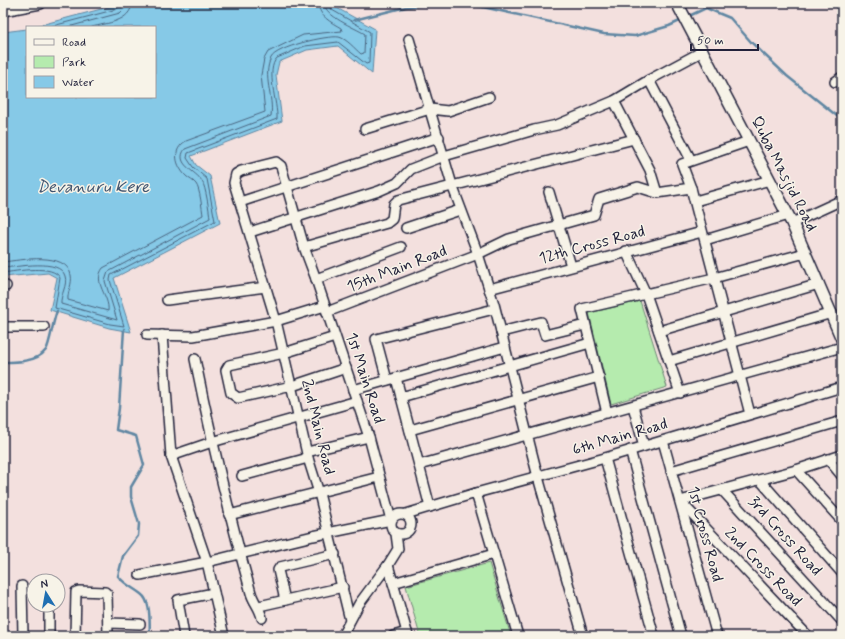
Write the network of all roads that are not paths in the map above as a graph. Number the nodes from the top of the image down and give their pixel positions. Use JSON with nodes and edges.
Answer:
{"nodes":[{"id":1,"x":40,"y":3,"type":"edge"},
{"id":2,"x":679,"y":7,"type":"edge"},
{"id":3,"x":3,"y":10,"type":"edge"},
{"id":4,"x":409,"y":38,"type":"dead end"},
{"id":5,"x":703,"y":52,"type":"junction"},
{"id":6,"x":649,"y":80,"type":"junction"},
{"id":7,"x":489,"y":97,"type":"dead end"},
{"id":8,"x":614,"y":101,"type":"junction"},
{"id":9,"x":430,"y":109,"type":"junction"},
{"id":10,"x":366,"y":130,"type":"dead end"},
{"id":11,"x":439,"y":137,"type":"junction"},
{"id":12,"x":634,"y":139,"type":"junction"},
{"id":13,"x":749,"y":141,"type":"junction"},
{"id":14,"x":444,"y":156,"type":"junction"},
{"id":15,"x":690,"y":160,"type":"junction"},
{"id":16,"x":770,"y":180,"type":"junction"},
{"id":17,"x":452,"y":185,"type":"junction"},
{"id":18,"x":286,"y":186,"type":"junction"},
{"id":19,"x":691,"y":188,"type":"junction"},
{"id":20,"x":549,"y":192,"type":"dead end"},
{"id":21,"x":657,"y":193,"type":"junction"},
{"id":22,"x":842,"y":200,"type":"edge"},
{"id":23,"x":695,"y":201,"type":"junction"},
{"id":24,"x":240,"y":202,"type":"junction"},
{"id":25,"x":460,"y":210,"type":"junction"},
{"id":26,"x":295,"y":218,"type":"junction"},
{"id":27,"x":790,"y":219,"type":"junction"},
{"id":28,"x":559,"y":225,"type":"junction"},
{"id":29,"x":406,"y":228,"type":"dead end"},
{"id":30,"x":250,"y":232,"type":"junction"},
{"id":31,"x":704,"y":236,"type":"junction"},
{"id":32,"x":304,"y":247,"type":"junction"},
{"id":33,"x":401,"y":248,"type":"dead end"},
{"id":34,"x":626,"y":251,"type":"junction"},
{"id":35,"x":805,"y":253,"type":"junction"},
{"id":36,"x":478,"y":254,"type":"junction"},
{"id":37,"x":571,"y":266,"type":"junction"},
{"id":38,"x":714,"y":278,"type":"junction"},
{"id":39,"x":316,"y":279,"type":"junction"},
{"id":40,"x":819,"y":284,"type":"junction"},
{"id":41,"x":266,"y":287,"type":"junction"},
{"id":42,"x":489,"y":289,"type":"junction"},
{"id":43,"x":646,"y":294,"type":"junction"},
{"id":44,"x":167,"y":300,"type":"dead end"},
{"id":45,"x":326,"y":309,"type":"junction"},
{"id":46,"x":494,"y":309,"type":"junction"},
{"id":47,"x":723,"y":312,"type":"junction"},
{"id":48,"x":836,"y":317,"type":"edge"},
{"id":49,"x":276,"y":321,"type":"junction"},
{"id":50,"x":586,"y":325,"type":"junction"},
{"id":51,"x":3,"y":327,"type":"edge"},
{"id":52,"x":44,"y":327,"type":"dead end"},
{"id":53,"x":660,"y":331,"type":"junction"},
{"id":54,"x":501,"y":332,"type":"junction"},
{"id":55,"x":146,"y":335,"type":"dead end"},
{"id":56,"x":162,"y":336,"type":"junction"},
{"id":57,"x":335,"y":336,"type":"junction"},
{"id":58,"x":842,"y":338,"type":"edge"},
{"id":59,"x":590,"y":343,"type":"junction"},
{"id":60,"x":732,"y":344,"type":"junction"},
{"id":61,"x":505,"y":347,"type":"junction"},
{"id":62,"x":842,"y":347,"type":"edge"},
{"id":63,"x":284,"y":353,"type":"junction"},
{"id":64,"x":195,"y":359,"type":"dead end"},
{"id":65,"x":669,"y":361,"type":"junction"},
{"id":66,"x":510,"y":366,"type":"junction"},
{"id":67,"x":346,"y":368,"type":"junction"},
{"id":68,"x":740,"y":376,"type":"junction"},
{"id":69,"x":598,"y":377,"type":"junction"},
{"id":70,"x":392,"y":379,"type":"junction"},
{"id":71,"x":292,"y":386,"type":"junction"},
{"id":72,"x":842,"y":387,"type":"edge"},
{"id":73,"x":353,"y":390,"type":"junction"},
{"id":74,"x":680,"y":393,"type":"junction"},
{"id":75,"x":401,"y":397,"type":"junction"},
{"id":76,"x":519,"y":400,"type":"junction"},
{"id":77,"x":357,"y":401,"type":"junction"},
{"id":78,"x":633,"y":406,"type":"junction"},
{"id":79,"x":608,"y":413,"type":"junction"},
{"id":80,"x":750,"y":414,"type":"junction"},
{"id":81,"x":300,"y":417,"type":"junction"},
{"id":82,"x":842,"y":421,"type":"edge"},
{"id":83,"x":410,"y":430,"type":"junction"},
{"id":84,"x":528,"y":434,"type":"junction"},
{"id":85,"x":369,"y":437,"type":"junction"},
{"id":86,"x":663,"y":440,"type":"junction"},
{"id":87,"x":212,"y":442,"type":"junction"},
{"id":88,"x":644,"y":446,"type":"junction"},
{"id":89,"x":630,"y":450,"type":"junction"},
{"id":90,"x":308,"y":455,"type":"junction"},
{"id":91,"x":842,"y":455,"type":"edge"},
{"id":92,"x":171,"y":456,"type":"junction"},
{"id":93,"x":605,"y":458,"type":"junction"},
{"id":94,"x":828,"y":460,"type":"junction"},
{"id":95,"x":419,"y":465,"type":"junction"},
{"id":96,"x":796,"y":470,"type":"junction"},
{"id":97,"x":672,"y":471,"type":"junction"},
{"id":98,"x":242,"y":476,"type":"dead end"},
{"id":99,"x":842,"y":476,"type":"edge"},
{"id":100,"x":379,"y":477,"type":"junction"},
{"id":101,"x":538,"y":477,"type":"junction"},
{"id":102,"x":760,"y":480,"type":"junction"},
{"id":103,"x":722,"y":490,"type":"junction"},
{"id":104,"x":319,"y":492,"type":"junction"},
{"id":105,"x":476,"y":493,"type":"junction"},
{"id":106,"x":680,"y":501,"type":"junction"},
{"id":107,"x":430,"y":507,"type":"junction"},
{"id":108,"x":406,"y":514,"type":"junction"},
{"id":109,"x":229,"y":515,"type":"junction"},
{"id":110,"x":391,"y":520,"type":"junction"},
{"id":111,"x":842,"y":521,"type":"edge"},
{"id":112,"x":330,"y":533,"type":"junction"},
{"id":113,"x":396,"y":534,"type":"junction"},
{"id":114,"x":334,"y":554,"type":"junction"},
{"id":115,"x":494,"y":554,"type":"junction"},
{"id":116,"x":240,"y":555,"type":"junction"},
{"id":117,"x":208,"y":562,"type":"junction"},
{"id":118,"x":388,"y":565,"type":"junction"},
{"id":119,"x":842,"y":573,"type":"edge"},
{"id":120,"x":140,"y":575,"type":"dead end"},
{"id":121,"x":393,"y":583,"type":"junction"},
{"id":122,"x":22,"y":586,"type":"dead end"},
{"id":123,"x":343,"y":587,"type":"junction"},
{"id":124,"x":214,"y":593,"type":"junction"},
{"id":125,"x":285,"y":600,"type":"junction"},
{"id":126,"x":259,"y":606,"type":"junction"},
{"id":127,"x":49,"y":613,"type":"edge"},
{"id":128,"x":262,"y":618,"type":"dead end"},
{"id":129,"x":350,"y":620,"type":"junction"},
{"id":130,"x":842,"y":621,"type":"edge"},
{"id":131,"x":108,"y":623,"type":"junction"},
{"id":132,"x":140,"y":624,"type":"dead end"},
{"id":133,"x":407,"y":634,"type":"edge"},
{"id":134,"x":23,"y":636,"type":"edge"},
{"id":135,"x":49,"y":636,"type":"edge"},
{"id":136,"x":75,"y":636,"type":"edge"},
{"id":137,"x":108,"y":636,"type":"edge"},
{"id":138,"x":184,"y":636,"type":"edge"},
{"id":139,"x":224,"y":636,"type":"edge"},
{"id":140,"x":342,"y":636,"type":"edge"},
{"id":141,"x":393,"y":636,"type":"edge"},
{"id":142,"x":518,"y":636,"type":"edge"},
{"id":143,"x":583,"y":636,"type":"edge"},
{"id":144,"x":654,"y":636,"type":"edge"},
{"id":145,"x":681,"y":636,"type":"edge"},
{"id":146,"x":717,"y":636,"type":"edge"},
{"id":147,"x":808,"y":636,"type":"edge"}],
"edges":[{"from":1,"to":3,"type":"street"},
{"from":2,"to":5,"type":"street","name":"Quba Masjid Road"},
{"from":4,"to":9,"type":"street"},
{"from":5,"to":6,"type":"street"},
{"from":5,"to":13,"type":"street","name":"Quba Masjid Road"},
{"from":6,"to":8,"type":"street"},
{"from":6,"to":15,"type":"street"},
{"from":7,"to":9,"type":"street"},
{"from":8,"to":12,"type":"street"},
{"from":8,"to":14,"type":"street"},
{"from":9,"to":10,"type":"street"},
{"from":9,"to":11,"type":"street"},
{"from":11,"to":14,"type":"street"},
{"from":11,"to":18,"type":"street"},
{"from":12,"to":17,"type":"street"},
{"from":12,"to":21,"type":"street"},
{"from":13,"to":15,"type":"street"},
{"from":13,"to":16,"type":"street","name":"Quba Masjid Road"},
{"from":14,"to":17,"type":"street"},
{"from":14,"to":26,"type":"street"},
{"from":15,"to":19,"type":"street"},
{"from":16,"to":23,"type":"street"},
{"from":16,"to":27,"type":"street","name":"Quba Masjid Road"},
{"from":17,"to":25,"type":"street"},
{"from":17,"to":32,"type":"street"},
{"from":18,"to":24,"type":"street"},
{"from":18,"to":24,"type":"street","name":"2nd Main Road"},
{"from":18,"to":26,"type":"street","name":"1st Main Road"},
{"from":19,"to":21,"type":"street"},
{"from":19,"to":23,"type":"street"},
{"from":20,"to":28,"type":"street"},
{"from":21,"to":28,"type":"street","name":"15th Main Road"},
{"from":22,"to":27,"type":"street","name":"12th Cross Road"},
{"from":23,"to":31,"type":"street"},
{"from":24,"to":30,"type":"street","name":"2nd Main Road"},
{"from":25,"to":29,"type":"street"},
{"from":25,"to":36,"type":"street"},
{"from":26,"to":30,"type":"street"},
{"from":26,"to":32,"type":"street","name":"1st Main Road"},
{"from":27,"to":31,"type":"street","name":"12th Cross Road"},
{"from":27,"to":35,"type":"street","name":"Quba Masjid Road"},
{"from":28,"to":36,"type":"street","name":"15th Main Road"},
{"from":28,"to":37,"type":"street"},
{"from":30,"to":41,"type":"street","name":"2nd Main Road"},
{"from":31,"to":34,"type":"street","name":"12th Cross Road"},
{"from":31,"to":38,"type":"street"},
{"from":32,"to":39,"type":"street","name":"1st Main Road"},
{"from":33,"to":39,"type":"street"},
{"from":34,"to":37,"type":"street","name":"12th Cross Road"},
{"from":34,"to":43,"type":"street"},
{"from":35,"to":38,"type":"street"},
{"from":35,"to":40,"type":"street","name":"Quba Masjid Road"},
{"from":36,"to":42,"type":"street"},
{"from":36,"to":45,"type":"street","name":"15th Main Road"},
{"from":37,"to":42,"type":"street","name":"12th Cross Road"},
{"from":38,"to":43,"type":"street"},
{"from":38,"to":47,"type":"street"},
{"from":39,"to":45,"type":"street","name":"1st Main Road"},
{"from":40,"to":47,"type":"street"},
{"from":40,"to":48,"type":"street","name":"Quba Masjid Road"},
{"from":41,"to":44,"type":"street"},
{"from":41,"to":49,"type":"street","name":"2nd Main Road"},
{"from":42,"to":46,"type":"street"},
{"from":43,"to":50,"type":"street"},
{"from":43,"to":53,"type":"street"},
{"from":45,"to":49,"type":"street","name":"15th Main Road"},
{"from":45,"to":57,"type":"street","name":"1st Main Road"},
{"from":46,"to":54,"type":"street"},
{"from":46,"to":70,"type":"street"},
{"from":47,"to":53,"type":"street"},
{"from":47,"to":60,"type":"street"},
{"from":48,"to":58,"type":"street","name":"Quba Masjid Road"},
{"from":48,"to":60,"type":"street"},
{"from":49,"to":56,"type":"street","name":"15th Main Road"},
{"from":49,"to":63,"type":"street","name":"2nd Main Road"},
{"from":50,"to":54,"type":"street"},
{"from":50,"to":59,"type":"street"},
{"from":51,"to":52,"type":"street"},
{"from":53,"to":65,"type":"street"},
{"from":54,"to":61,"type":"street"},
{"from":55,"to":56,"type":"street","name":"15th Main Road"},
{"from":56,"to":92,"type":"street"},
{"from":57,"to":63,"type":"street"},
{"from":57,"to":67,"type":"street","name":"1st Main Road"},
{"from":59,"to":66,"type":"street"},
{"from":59,"to":69,"type":"street"},
{"from":60,"to":65,"type":"street"},
{"from":60,"to":68,"type":"street"},
{"from":61,"to":66,"type":"street"},
{"from":61,"to":70,"type":"street"},
{"from":62,"to":68,"type":"street"},
{"from":63,"to":71,"type":"street","name":"2nd Main Road"},
{"from":63,"to":71,"type":"street"},
{"from":64,"to":87,"type":"street"},
{"from":65,"to":74,"type":"street"},
{"from":66,"to":75,"type":"street"},
{"from":66,"to":76,"type":"street"},
{"from":67,"to":71,"type":"street"},
{"from":67,"to":73,"type":"street","name":"1st Main Road"},
{"from":68,"to":74,"type":"street"},
{"from":68,"to":80,"type":"street"},
{"from":69,"to":76,"type":"street"},
{"from":69,"to":79,"type":"street"},
{"from":70,"to":73,"type":"street"},
{"from":70,"to":75,"type":"street"},
{"from":71,"to":81,"type":"street","name":"2nd Main Road"},
{"from":72,"to":80,"type":"street","name":"6th Main Road"},
{"from":73,"to":77,"type":"street","name":"1st Main Road"},
{"from":74,"to":78,"type":"street"},
{"from":75,"to":83,"type":"street"},
{"from":76,"to":83,"type":"street"},
{"from":76,"to":84,"type":"street"},
{"from":77,"to":81,"type":"street"},
{"from":77,"to":85,"type":"street","name":"1st Main Road"},
{"from":78,"to":79,"type":"street"},
{"from":78,"to":88,"type":"street"},
{"from":79,"to":84,"type":"street"},
{"from":80,"to":86,"type":"street","name":"6th Main Road"},
{"from":81,"to":87,"type":"street"},
{"from":81,"to":90,"type":"street","name":"2nd Main Road"},
{"from":82,"to":97,"type":"street"},
{"from":83,"to":95,"type":"street"},
{"from":84,"to":95,"type":"street"},
{"from":84,"to":101,"type":"street"},
{"from":85,"to":90,"type":"street"},
{"from":85,"to":100,"type":"street","name":"1st Main Road"},
{"from":86,"to":88,"type":"street","name":"6th Main Road"},
{"from":86,"to":97,"type":"street","name":"1st Cross Road"},
{"from":87,"to":92,"type":"street"},
{"from":87,"to":109,"type":"street"},
{"from":88,"to":89,"type":"street","name":"6th Main Road"},
{"from":89,"to":93,"type":"street","name":"6th Main Road"},
{"from":89,"to":145,"type":"street"},
{"from":90,"to":98,"type":"street"},
{"from":90,"to":104,"type":"street","name":"2nd Main Road"},
{"from":91,"to":94,"type":"street"},
{"from":92,"to":117,"type":"street"},
{"from":93,"to":101,"type":"street","name":"6th Main Road"},
{"from":93,"to":144,"type":"street"},
{"from":94,"to":96,"type":"street"},
{"from":94,"to":99,"type":"street"},
{"from":95,"to":107,"type":"street"},
{"from":96,"to":102,"type":"street"},
{"from":96,"to":111,"type":"street"},
{"from":97,"to":106,"type":"street","name":"1st Cross Road"},
{"from":100,"to":104,"type":"street"},
{"from":100,"to":110,"type":"street","name":"1st Main Road"},
{"from":101,"to":105,"type":"street","name":"6th Main Road"},
{"from":101,"to":143,"type":"street"},
{"from":102,"to":103,"type":"street"},
{"from":102,"to":119,"type":"street"},
{"from":103,"to":106,"type":"street"},
{"from":103,"to":130,"type":"street","name":"3rd Cross Road"},
{"from":104,"to":109,"type":"street"},
{"from":104,"to":112,"type":"street","name":"2nd Main Road"},
{"from":105,"to":107,"type":"street","name":"6th Main Road"},
{"from":105,"to":115,"type":"street"},
{"from":106,"to":146,"type":"street","name":"1st Cross Road"},
{"from":106,"to":147,"type":"street","name":"2nd Cross Road"},
{"from":107,"to":108,"type":"street","name":"6th Main Road"},
{"from":108,"to":110,"type":"street"},
{"from":108,"to":113,"type":"street"},
{"from":109,"to":116,"type":"street"},
{"from":110,"to":112,"type":"street"},
{"from":110,"to":113,"type":"street"},
{"from":112,"to":114,"type":"street","name":"2nd Main Road"},
{"from":112,"to":116,"type":"street"},
{"from":113,"to":118,"type":"street"},
{"from":114,"to":123,"type":"street","name":"2nd Main Road"},
{"from":114,"to":125,"type":"street"},
{"from":115,"to":121,"type":"street"},
{"from":115,"to":142,"type":"street"},
{"from":116,"to":117,"type":"street"},
{"from":116,"to":126,"type":"street"},
{"from":117,"to":120,"type":"street"},
{"from":117,"to":124,"type":"street"},
{"from":118,"to":121,"type":"street"},
{"from":118,"to":129,"type":"street"},
{"from":121,"to":133,"type":"street"},
{"from":122,"to":134,"type":"street"},
{"from":123,"to":125,"type":"street"},
{"from":123,"to":129,"type":"street","name":"2nd Main Road"},
{"from":124,"to":138,"type":"street"},
{"from":124,"to":139,"type":"street"},
{"from":125,"to":126,"type":"street"},
{"from":126,"to":128,"type":"street"},
{"from":127,"to":135,"type":"street"},
{"from":129,"to":140,"type":"street"},
{"from":131,"to":132,"type":"street"},
{"from":131,"to":136,"type":"street"},
{"from":131,"to":137,"type":"street"},
{"from":133,"to":141,"type":"street"}]}
